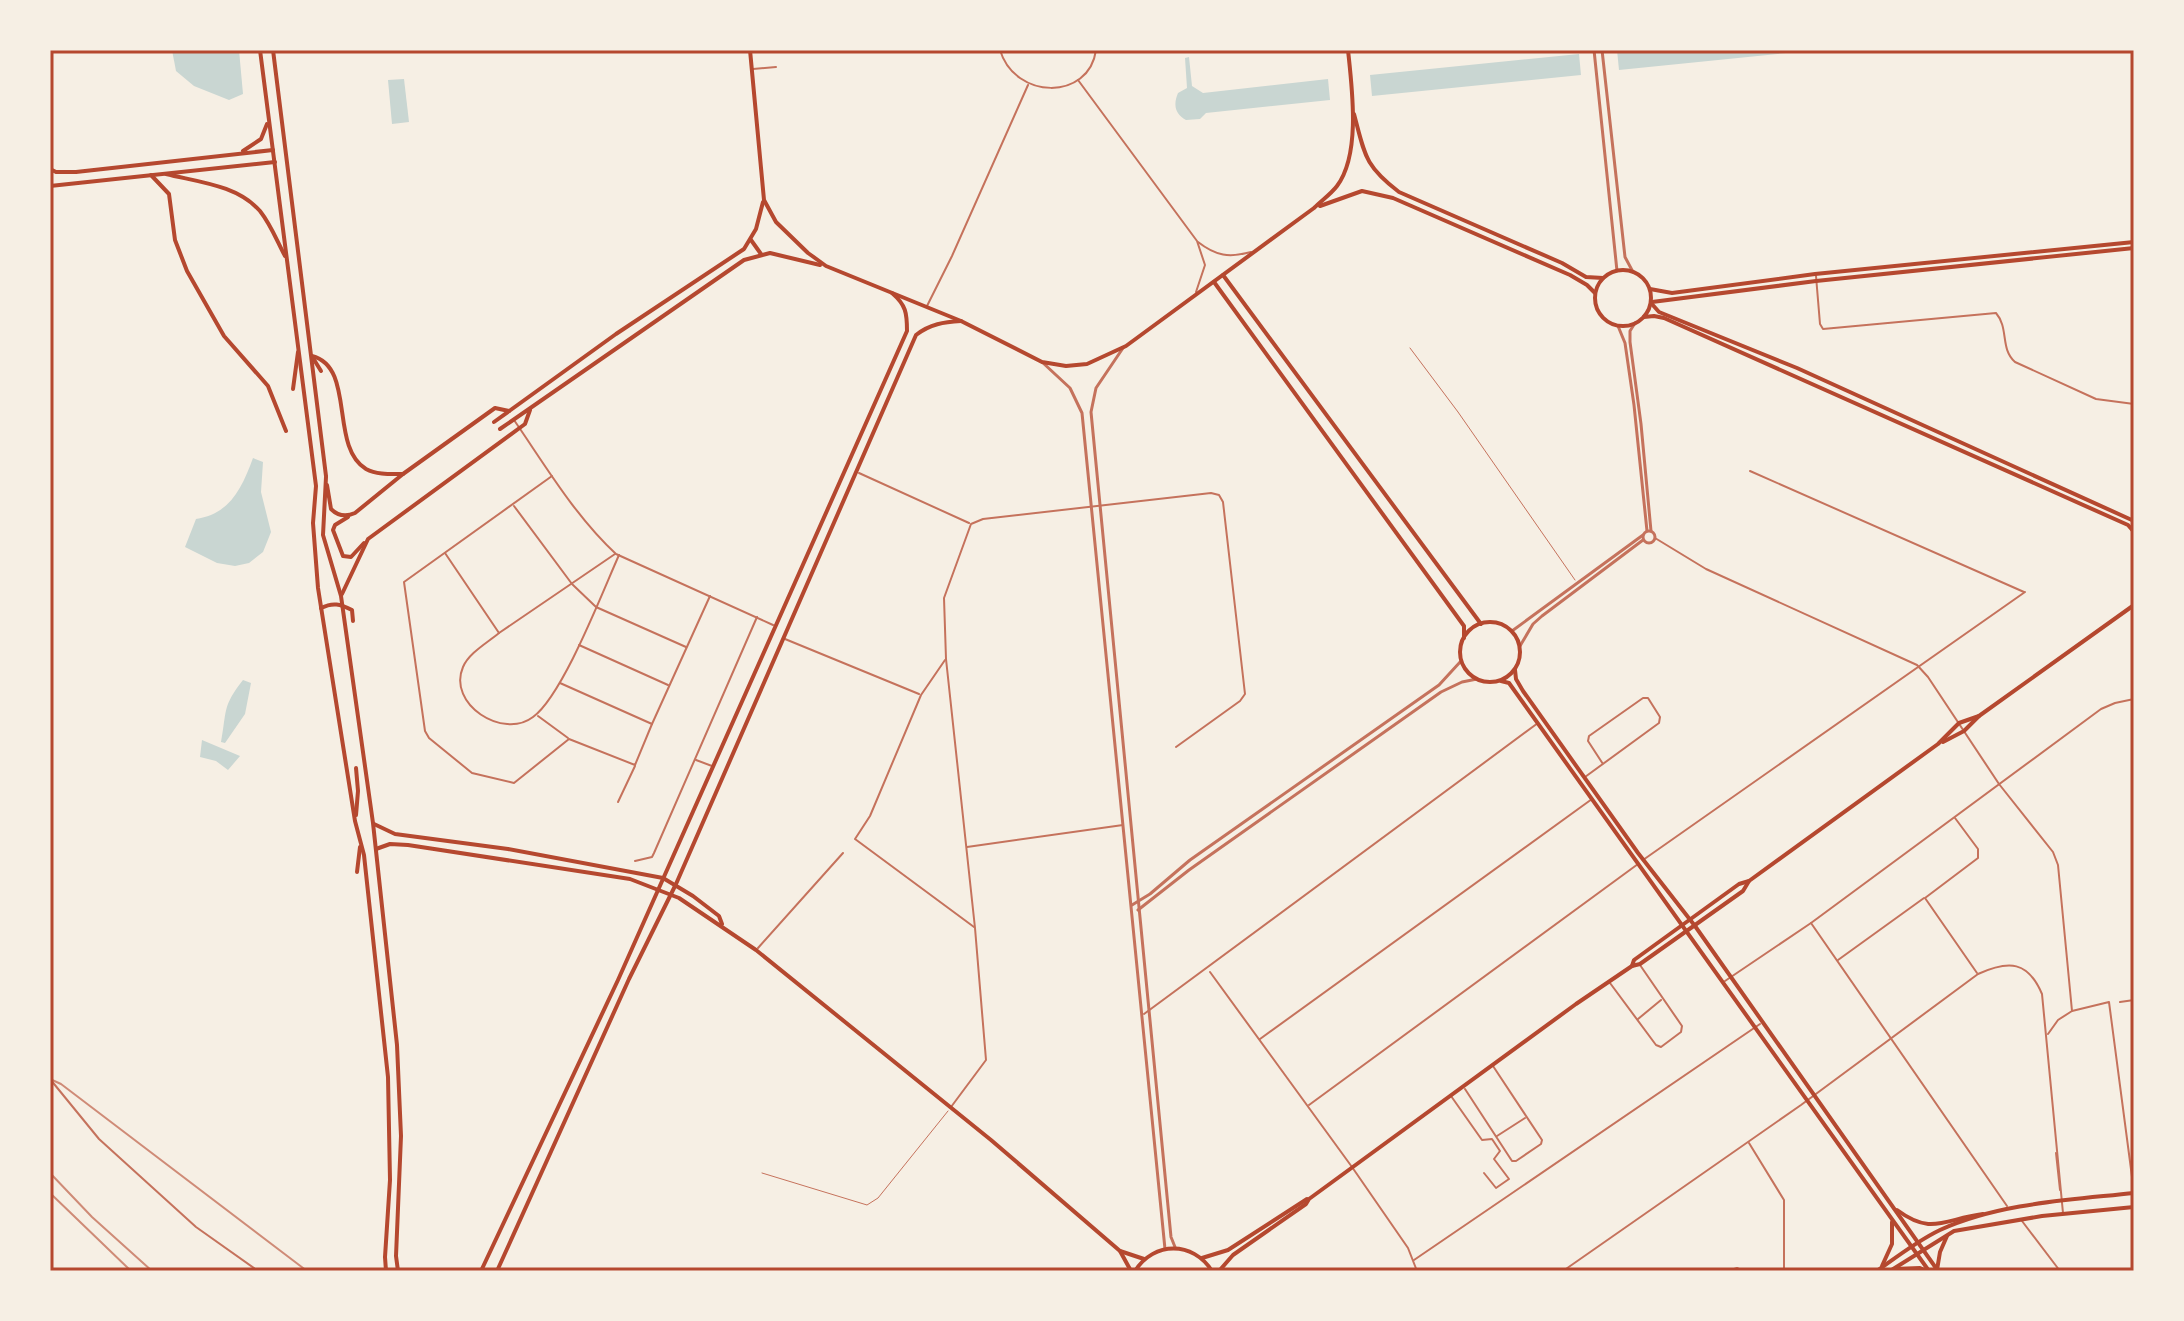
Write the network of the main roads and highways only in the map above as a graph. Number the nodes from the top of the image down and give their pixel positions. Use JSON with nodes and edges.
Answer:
{"nodes":[{"id":1,"x":260,"y":50,"type":"edge"},
{"id":2,"x":273,"y":50,"type":"edge"},
{"id":3,"x":750,"y":50,"type":"edge"},
{"id":4,"x":1348,"y":50,"type":"edge"},
{"id":5,"x":1353,"y":112,"type":"junction"},
{"id":6,"x":268,"y":120,"type":"junction"},
{"id":7,"x":273,"y":150,"type":"junction"},
{"id":8,"x":237,"y":154,"type":"junction"},
{"id":9,"x":275,"y":162,"type":"junction"},
{"id":10,"x":50,"y":169,"type":"edge"},
{"id":11,"x":56,"y":172,"type":"junction"},
{"id":12,"x":162,"y":173,"type":"junction"},
{"id":13,"x":151,"y":175,"type":"junction"},
{"id":14,"x":59,"y":184,"type":"junction"},
{"id":15,"x":50,"y":186,"type":"edge"},
{"id":16,"x":764,"y":200,"type":"junction"},
{"id":17,"x":1314,"y":208,"type":"junction"},
{"id":18,"x":750,"y":239,"type":"junction"},
{"id":19,"x":2134,"y":245,"type":"edge"},
{"id":20,"x":761,"y":254,"type":"junction"},
{"id":21,"x":286,"y":258,"type":"junction"},
{"id":22,"x":826,"y":266,"type":"junction"},
{"id":23,"x":1223,"y":275,"type":"junction"},
{"id":24,"x":1603,"y":278,"type":"junction"},
{"id":25,"x":1214,"y":282,"type":"junction"},
{"id":26,"x":1650,"y":289,"type":"junction"},
{"id":27,"x":892,"y":293,"type":"junction"},
{"id":28,"x":1595,"y":293,"type":"junction"},
{"id":29,"x":1651,"y":303,"type":"junction"},
{"id":30,"x":1644,"y":317,"type":"junction"},
{"id":31,"x":961,"y":321,"type":"junction"},
{"id":32,"x":299,"y":345,"type":"junction"},
{"id":33,"x":312,"y":356,"type":"junction"},
{"id":34,"x":321,"y":371,"type":"dead end"},
{"id":35,"x":293,"y":389,"type":"dead end"},
{"id":36,"x":531,"y":408,"type":"junction"},
{"id":37,"x":509,"y":411,"type":"junction"},
{"id":38,"x":494,"y":422,"type":"dead end"},
{"id":39,"x":500,"y":429,"type":"dead end"},
{"id":40,"x":286,"y":431,"type":"dead end"},
{"id":41,"x":403,"y":474,"type":"junction"},
{"id":42,"x":326,"y":477,"type":"junction"},
{"id":43,"x":355,"y":513,"type":"junction"},
{"id":44,"x":2134,"y":521,"type":"edge"},
{"id":45,"x":2134,"y":532,"type":"edge"},
{"id":46,"x":368,"y":539,"type":"junction"},
{"id":47,"x":341,"y":596,"type":"junction"},
{"id":48,"x":342,"y":605,"type":"junction"},
{"id":49,"x":2134,"y":605,"type":"edge"},
{"id":50,"x":321,"y":608,"type":"junction"},
{"id":51,"x":353,"y":621,"type":"dead end"},
{"id":52,"x":1481,"y":624,"type":"junction"},
{"id":53,"x":1464,"y":638,"type":"junction"},
{"id":54,"x":1515,"y":670,"type":"junction"},
{"id":55,"x":1501,"y":681,"type":"junction"},
{"id":56,"x":1979,"y":716,"type":"junction"},
{"id":57,"x":1938,"y":744,"type":"junction"},
{"id":58,"x":356,"y":768,"type":"dead end"},
{"id":59,"x":355,"y":821,"type":"junction"},
{"id":60,"x":373,"y":823,"type":"junction"},
{"id":61,"x":437,"y":839,"type":"junction"},
{"id":62,"x":360,"y":840,"type":"junction"},
{"id":63,"x":376,"y":849,"type":"junction"},
{"id":64,"x":436,"y":849,"type":"junction"},
{"id":65,"x":357,"y":872,"type":"dead end"},
{"id":66,"x":663,"y":878,"type":"junction"},
{"id":67,"x":1749,"y":881,"type":"junction"},
{"id":68,"x":676,"y":884,"type":"junction"},
{"id":69,"x":658,"y":888,"type":"junction"},
{"id":70,"x":671,"y":894,"type":"junction"},
{"id":71,"x":1690,"y":919,"type":"junction"},
{"id":72,"x":1682,"y":925,"type":"junction"},
{"id":73,"x":723,"y":926,"type":"junction"},
{"id":74,"x":1695,"y":926,"type":"junction"},
{"id":75,"x":1687,"y":932,"type":"junction"},
{"id":76,"x":1632,"y":966,"type":"junction"},
{"id":77,"x":552,"y":1116,"type":"junction"},
{"id":78,"x":565,"y":1121,"type":"junction"},
{"id":79,"x":2134,"y":1193,"type":"edge"},
{"id":80,"x":1309,"y":1199,"type":"junction"},
{"id":81,"x":1894,"y":1207,"type":"junction"},
{"id":82,"x":2134,"y":1207,"type":"edge"},
{"id":83,"x":1997,"y":1213,"type":"junction"},
{"id":84,"x":1892,"y":1218,"type":"junction"},
{"id":85,"x":1948,"y":1234,"type":"junction"},
{"id":86,"x":1918,"y":1242,"type":"junction"},
{"id":87,"x":1912,"y":1245,"type":"junction"},
{"id":88,"x":1923,"y":1250,"type":"junction"},
{"id":89,"x":1120,"y":1251,"type":"junction"},
{"id":90,"x":1917,"y":1254,"type":"junction"},
{"id":91,"x":1202,"y":1258,"type":"junction"},
{"id":92,"x":1144,"y":1259,"type":"junction"},
{"id":93,"x":1879,"y":1270,"type":"edge"},
{"id":94,"x":1892,"y":1270,"type":"edge"},
{"id":95,"x":1938,"y":1270,"type":"edge"},
{"id":96,"x":386,"y":1271,"type":"edge"},
{"id":97,"x":398,"y":1271,"type":"edge"},
{"id":98,"x":481,"y":1271,"type":"edge"},
{"id":99,"x":497,"y":1271,"type":"edge"},
{"id":100,"x":1133,"y":1271,"type":"edge"},
{"id":101,"x":1212,"y":1271,"type":"edge"},
{"id":102,"x":1219,"y":1271,"type":"edge"},
{"id":103,"x":1928,"y":1271,"type":"edge"}],
"edges":[{"from":1,"to":6,"type":"main road"},
{"from":2,"to":33,"type":"main road"},
{"from":3,"to":16,"type":"main road"},
{"from":4,"to":5,"type":"main road"},
{"from":5,"to":17,"type":"main road"},
{"from":5,"to":24,"type":"main road"},
{"from":6,"to":7,"type":"main road"},
{"from":6,"to":8,"type":"main road"},
{"from":7,"to":8,"type":"main road"},
{"from":7,"to":9,"type":"main road"},
{"from":8,"to":11,"type":"main road"},
{"from":9,"to":12,"type":"main road"},
{"from":9,"to":21,"type":"main road"},
{"from":10,"to":11,"type":"main road"},
{"from":11,"to":14,"type":"main road"},
{"from":12,"to":13,"type":"main road"},
{"from":12,"to":21,"type":"main road"},
{"from":13,"to":14,"type":"main road"},
{"from":13,"to":40,"type":"main road"},
{"from":14,"to":15,"type":"main road"},
{"from":16,"to":18,"type":"main road"},
{"from":16,"to":22,"type":"main road"},
{"from":17,"to":23,"type":"main road"},
{"from":17,"to":28,"type":"main road"},
{"from":18,"to":20,"type":"main road"},
{"from":18,"to":37,"type":"main road"},
{"from":19,"to":26,"type":"main road"},
{"from":19,"to":29,"type":"main road"},
{"from":20,"to":22,"type":"main road"},
{"from":20,"to":36,"type":"main road"},
{"from":21,"to":32,"type":"main road"},
{"from":22,"to":27,"type":"main road"},
{"from":23,"to":25,"type":"main road"},
{"from":23,"to":52,"type":"main road"},
{"from":24,"to":26,"type":"main road"},
{"from":24,"to":28,"type":"main road"},
{"from":25,"to":31,"type":"main road"},
{"from":25,"to":53,"type":"main road"},
{"from":26,"to":29,"type":"main road"},
{"from":27,"to":31,"type":"main road"},
{"from":27,"to":66,"type":"main road"},
{"from":28,"to":30,"type":"main road"},
{"from":29,"to":30,"type":"main road"},
{"from":29,"to":44,"type":"main road"},
{"from":30,"to":45,"type":"main road"},
{"from":31,"to":68,"type":"main road"},
{"from":32,"to":35,"type":"main road"},
{"from":32,"to":50,"type":"main road"},
{"from":33,"to":34,"type":"main road"},
{"from":33,"to":41,"type":"main road"},
{"from":33,"to":42,"type":"main road"},
{"from":36,"to":39,"type":"main road"},
{"from":36,"to":46,"type":"main road"},
{"from":37,"to":38,"type":"main road"},
{"from":37,"to":41,"type":"main road"},
{"from":41,"to":43,"type":"main road"},
{"from":42,"to":43,"type":"main road"},
{"from":42,"to":47,"type":"main road"},
{"from":43,"to":46,"type":"main road"},
{"from":46,"to":47,"type":"main road"},
{"from":47,"to":48,"type":"main road"},
{"from":48,"to":50,"type":"main road"},
{"from":48,"to":51,"type":"main road"},
{"from":48,"to":60,"type":"main road"},
{"from":49,"to":56,"type":"main road"},
{"from":50,"to":59,"type":"main road"},
{"from":52,"to":53,"type":"main road"},
{"from":52,"to":54,"type":"main road"},
{"from":53,"to":55,"type":"main road"},
{"from":54,"to":55,"type":"main road"},
{"from":54,"to":71,"type":"main road"},
{"from":55,"to":72,"type":"main road"},
{"from":56,"to":57,"type":"main road"},
{"from":56,"to":57,"type":"main road"},
{"from":57,"to":67,"type":"main road"},
{"from":58,"to":59,"type":"main road"},
{"from":59,"to":62,"type":"main road"},
{"from":60,"to":61,"type":"main road"},
{"from":60,"to":63,"type":"main road"},
{"from":61,"to":64,"type":"main road"},
{"from":61,"to":66,"type":"main road"},
{"from":62,"to":65,"type":"main road"},
{"from":62,"to":96,"type":"main road"},
{"from":63,"to":64,"type":"main road"},
{"from":63,"to":97,"type":"main road"},
{"from":64,"to":69,"type":"main road"},
{"from":66,"to":68,"type":"main road"},
{"from":66,"to":69,"type":"main road"},
{"from":67,"to":71,"type":"main road"},
{"from":67,"to":74,"type":"main road"},
{"from":68,"to":70,"type":"main road"},
{"from":68,"to":73,"type":"main road"},
{"from":69,"to":70,"type":"main road"},
{"from":69,"to":77,"type":"main road"},
{"from":70,"to":73,"type":"main road"},
{"from":70,"to":78,"type":"main road"},
{"from":71,"to":72,"type":"main road"},
{"from":71,"to":74,"type":"main road"},
{"from":72,"to":75,"type":"main road"},
{"from":72,"to":76,"type":"main road"},
{"from":73,"to":89,"type":"main road"},
{"from":74,"to":75,"type":"main road"},
{"from":74,"to":81,"type":"main road"},
{"from":75,"to":76,"type":"main road"},
{"from":75,"to":84,"type":"main road"},
{"from":76,"to":80,"type":"main road"},
{"from":77,"to":78,"type":"main road"},
{"from":77,"to":98,"type":"main road"},
{"from":78,"to":99,"type":"main road"},
{"from":79,"to":83,"type":"main road"},
{"from":80,"to":91,"type":"main road"},
{"from":80,"to":102,"type":"main road"},
{"from":81,"to":83,"type":"main road"},
{"from":81,"to":86,"type":"main road"},
{"from":82,"to":85,"type":"main road"},
{"from":83,"to":86,"type":"main road"},
{"from":84,"to":87,"type":"main road"},
{"from":84,"to":93,"type":"main road"},
{"from":85,"to":88,"type":"main road"},
{"from":85,"to":95,"type":"main road"},
{"from":86,"to":87,"type":"main road"},
{"from":86,"to":88,"type":"main road"},
{"from":87,"to":90,"type":"main road"},
{"from":87,"to":93,"type":"main road"},
{"from":88,"to":90,"type":"main road"},
{"from":88,"to":95,"type":"main road"},
{"from":89,"to":92,"type":"main road"},
{"from":89,"to":100,"type":"main road"},
{"from":90,"to":94,"type":"main road"},
{"from":90,"to":103,"type":"main road"},
{"from":91,"to":92,"type":"main road"},
{"from":91,"to":101,"type":"main road"},
{"from":92,"to":100,"type":"main road"},
{"from":94,"to":103,"type":"main road"}]}
